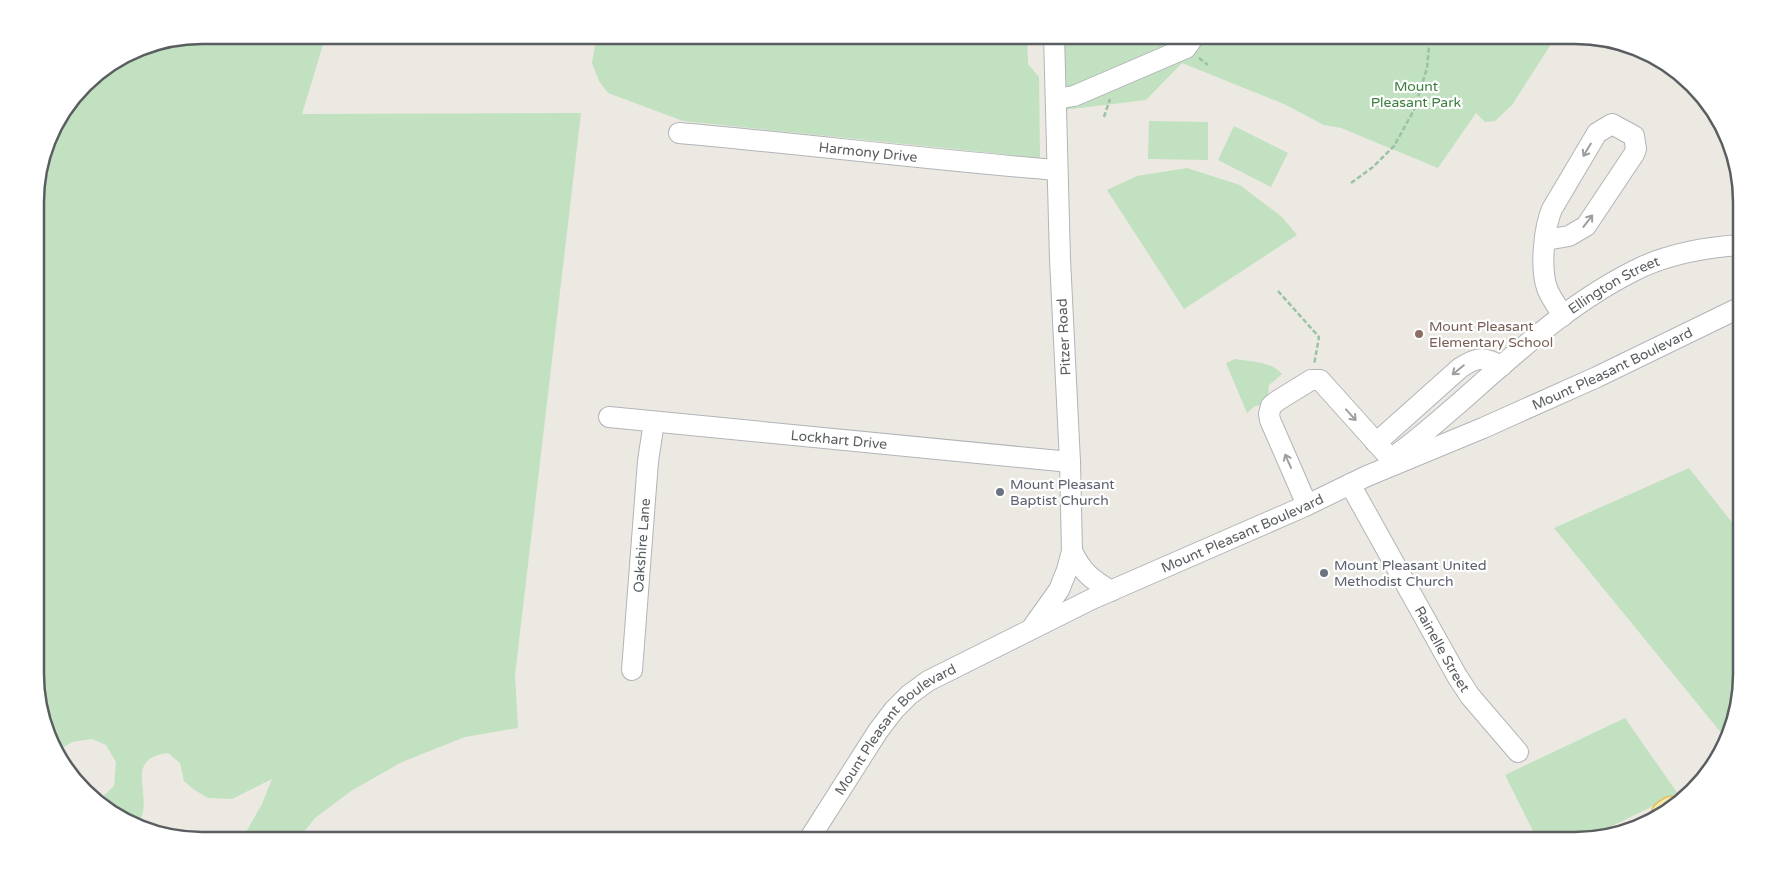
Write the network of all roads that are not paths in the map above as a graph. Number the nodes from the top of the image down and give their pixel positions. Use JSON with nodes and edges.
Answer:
{"nodes":[{"id":1,"x":1054,"y":44,"type":"edge"},
{"id":2,"x":1189,"y":44,"type":"edge"},
{"id":3,"x":1056,"y":99,"type":"junction"},
{"id":4,"x":679,"y":133,"type":"dead end"},
{"id":5,"x":1057,"y":170,"type":"junction"},
{"id":6,"x":1546,"y":240,"type":"junction"},
{"id":7,"x":1733,"y":246,"type":"edge"},
{"id":8,"x":1733,"y":311,"type":"edge"},
{"id":9,"x":1563,"y":316,"type":"junction"},
{"id":10,"x":1502,"y":366,"type":"junction"},
{"id":11,"x":609,"y":417,"type":"dead end"},
{"id":12,"x":654,"y":422,"type":"junction"},
{"id":13,"x":1376,"y":443,"type":"junction"},
{"id":14,"x":1391,"y":459,"type":"junction"},
{"id":15,"x":1070,"y":462,"type":"junction"},
{"id":16,"x":1359,"y":480,"type":"junction"},
{"id":17,"x":1307,"y":506,"type":"junction"},
{"id":18,"x":1072,"y":551,"type":"junction"},
{"id":19,"x":1111,"y":591,"type":"junction"},
{"id":20,"x":1033,"y":628,"type":"junction"},
{"id":21,"x":632,"y":670,"type":"dead end"},
{"id":22,"x":1518,"y":752,"type":"dead end"},
{"id":23,"x":814,"y":832,"type":"edge"}],
"edges":[{"from":1,"to":3,"type":"street","name":"Pitzer Road"},
{"from":2,"to":3,"type":"street"},
{"from":3,"to":5,"type":"street","name":"Pitzer Road"},
{"from":4,"to":5,"type":"street","name":"Harmony Drive"},
{"from":5,"to":15,"type":"street","name":"Pitzer Road"},
{"from":6,"to":6,"type":"street","one_way":true},
{"from":6,"to":9,"type":"street"},
{"from":7,"to":9,"type":"street","name":"Ellington Street"},
{"from":8,"to":16,"type":"street","name":"Mount Pleasant Boulevard"},
{"from":9,"to":10,"type":"street","name":"Ellington Street"},
{"from":10,"to":13,"type":"street","one_way":true},
{"from":10,"to":14,"type":"street","name":"Ellington Street"},
{"from":11,"to":12,"type":"street","name":"Lockhart Drive"},
{"from":12,"to":15,"type":"street","name":"Lockhart Drive"},
{"from":12,"to":21,"type":"street","name":"Oakshire Lane"},
{"from":13,"to":14,"type":"street"},
{"from":17,"to":13,"type":"street","one_way":true},
{"from":14,"to":16,"type":"street","name":"Ellington Street"},
{"from":15,"to":18,"type":"street","name":"Pitzer Road"},
{"from":16,"to":17,"type":"street","name":"Mount Pleasant Boulevard"},
{"from":16,"to":22,"type":"street","name":"Rainelle Street"},
{"from":17,"to":19,"type":"street","name":"Mount Pleasant Boulevard"},
{"from":18,"to":19,"type":"street"},
{"from":18,"to":20,"type":"street","name":"Pitzer Road"},
{"from":19,"to":20,"type":"street","name":"Mount Pleasant Boulevard"},
{"from":20,"to":23,"type":"street","name":"Mount Pleasant Boulevard"}]}
